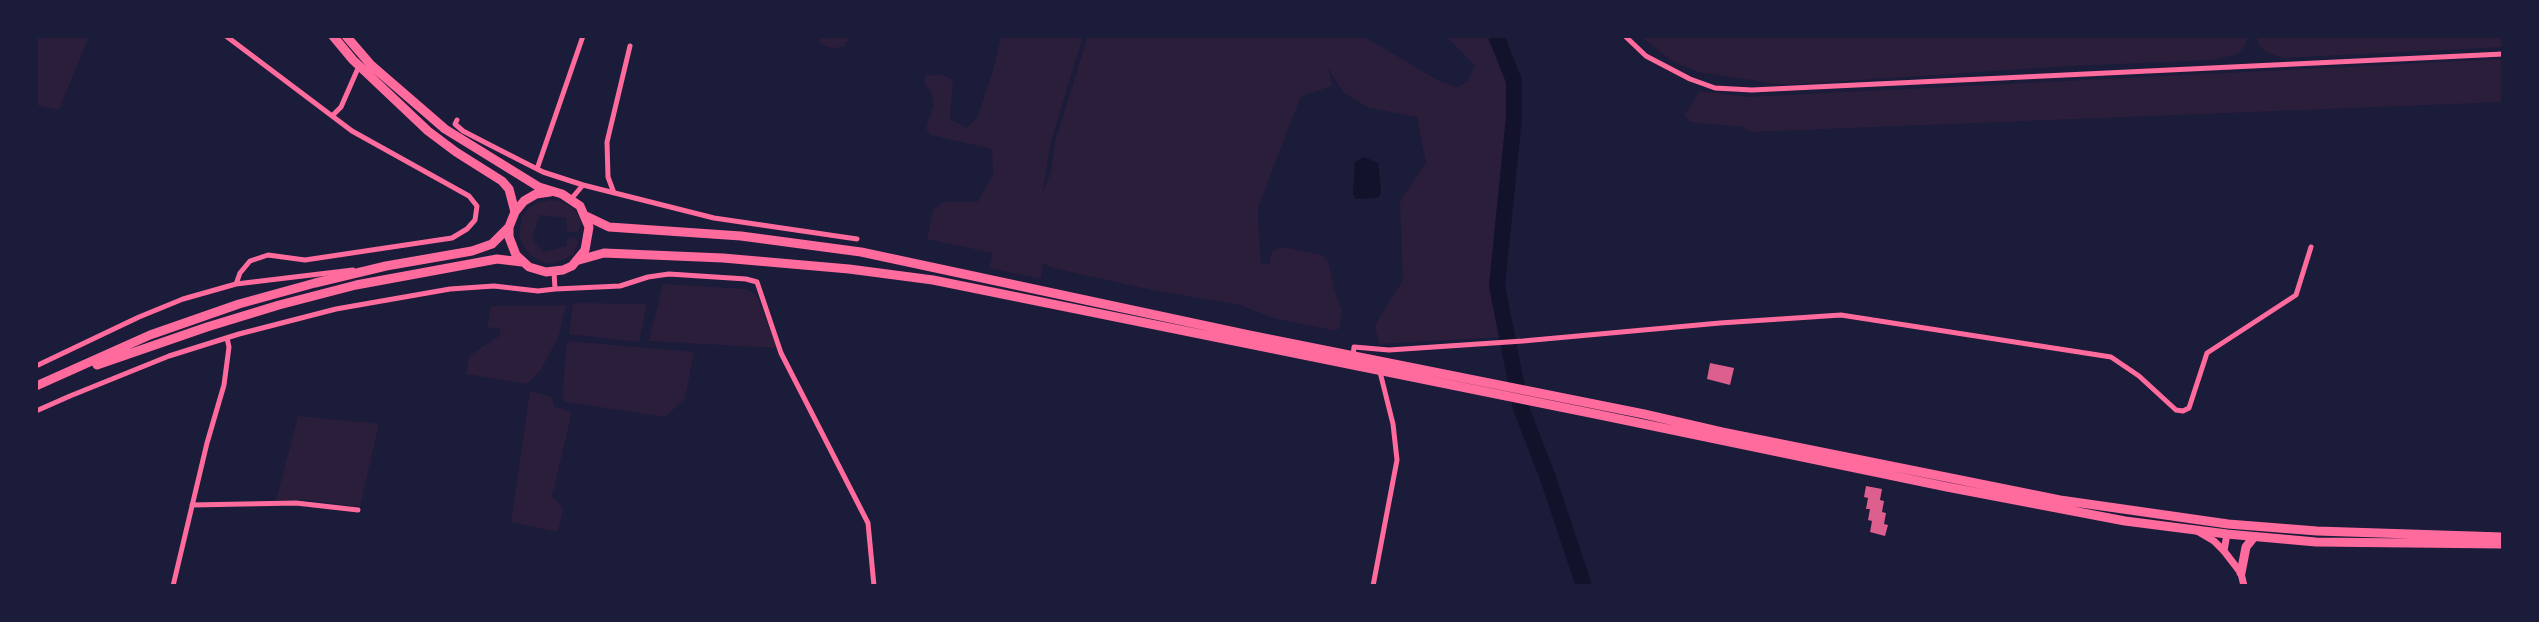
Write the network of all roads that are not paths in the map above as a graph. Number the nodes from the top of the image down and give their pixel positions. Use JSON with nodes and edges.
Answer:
{"nodes":[{"id":1,"x":226,"y":36,"type":"edge"},
{"id":2,"x":333,"y":36,"type":"edge"},
{"id":3,"x":346,"y":36,"type":"edge"},
{"id":4,"x":584,"y":36,"type":"edge"},
{"id":5,"x":1625,"y":36,"type":"edge"},
{"id":6,"x":630,"y":46,"type":"dead end"},
{"id":7,"x":2503,"y":54,"type":"edge"},
{"id":8,"x":364,"y":57,"type":"junction"},
{"id":9,"x":359,"y":66,"type":"junction"},
{"id":10,"x":333,"y":116,"type":"junction"},
{"id":11,"x":457,"y":120,"type":"dead end"},
{"id":12,"x":537,"y":169,"type":"junction"},
{"id":13,"x":583,"y":185,"type":"junction"},
{"id":14,"x":550,"y":192,"type":"junction"},
{"id":15,"x":614,"y":193,"type":"junction"},
{"id":16,"x":572,"y":198,"type":"junction"},
{"id":17,"x":515,"y":212,"type":"junction"},
{"id":18,"x":586,"y":216,"type":"junction"},
{"id":19,"x":509,"y":227,"type":"junction"},
{"id":20,"x":858,"y":240,"type":"dead end"},
{"id":21,"x":2311,"y":247,"type":"dead end"},
{"id":22,"x":579,"y":260,"type":"junction"},
{"id":23,"x":522,"y":262,"type":"junction"},
{"id":24,"x":386,"y":266,"type":"junction"},
{"id":25,"x":554,"y":272,"type":"junction"},
{"id":26,"x":236,"y":284,"type":"junction"},
{"id":27,"x":555,"y":289,"type":"junction"},
{"id":28,"x":227,"y":338,"type":"junction"},
{"id":29,"x":1353,"y":355,"type":"junction"},
{"id":30,"x":1381,"y":360,"type":"junction"},
{"id":31,"x":1352,"y":365,"type":"junction"},
{"id":32,"x":36,"y":366,"type":"edge"},
{"id":33,"x":72,"y":370,"type":"junction"},
{"id":34,"x":1379,"y":371,"type":"junction"},
{"id":35,"x":36,"y":386,"type":"edge"},
{"id":36,"x":36,"y":411,"type":"edge"},
{"id":37,"x":192,"y":506,"type":"junction"},
{"id":38,"x":358,"y":510,"type":"dead end"},
{"id":39,"x":2194,"y":530,"type":"junction"},
{"id":40,"x":2317,"y":531,"type":"junction"},
{"id":41,"x":2226,"y":534,"type":"junction"},
{"id":42,"x":2254,"y":537,"type":"junction"},
{"id":43,"x":2503,"y":537,"type":"edge"},
{"id":44,"x":2503,"y":544,"type":"edge"},
{"id":45,"x":2224,"y":551,"type":"junction"},
{"id":46,"x":2241,"y":573,"type":"junction"},
{"id":47,"x":173,"y":586,"type":"edge"},
{"id":48,"x":874,"y":586,"type":"edge"},
{"id":49,"x":1373,"y":586,"type":"edge"},
{"id":50,"x":2244,"y":586,"type":"edge"}],
"edges":[{"from":1,"to":10,"type":"street"},
{"from":2,"to":9,"type":"main road"},
{"from":3,"to":8,"type":"main road"},
{"from":4,"to":12,"type":"street"},
{"from":5,"to":7,"type":"street"},
{"from":6,"to":15,"type":"street"},
{"from":8,"to":9,"type":"street"},
{"from":8,"to":14,"type":"main road"},
{"from":9,"to":10,"type":"street"},
{"from":9,"to":17,"type":"main road"},
{"from":10,"to":26,"type":"street"},
{"from":11,"to":12,"type":"street"},
{"from":12,"to":13,"type":"street"},
{"from":13,"to":15,"type":"street"},
{"from":13,"to":16,"type":"street"},
{"from":14,"to":16,"type":"main road"},
{"from":14,"to":17,"type":"main road"},
{"from":15,"to":20,"type":"street"},
{"from":16,"to":18,"type":"main road"},
{"from":17,"to":19,"type":"main road"},
{"from":18,"to":22,"type":"main road"},
{"from":18,"to":29,"type":"main road"},
{"from":19,"to":23,"type":"main road"},
{"from":19,"to":24,"type":"main road"},
{"from":21,"to":29,"type":"street"},
{"from":22,"to":25,"type":"main road"},
{"from":22,"to":31,"type":"main road"},
{"from":23,"to":25,"type":"main road"},
{"from":23,"to":33,"type":"main road"},
{"from":24,"to":26,"type":"street"},
{"from":24,"to":33,"type":"main road"},
{"from":25,"to":27,"type":"street"},
{"from":26,"to":32,"type":"street"},
{"from":27,"to":28,"type":"street"},
{"from":27,"to":48,"type":"street"},
{"from":28,"to":36,"type":"street"},
{"from":28,"to":37,"type":"street"},
{"from":29,"to":30,"type":"main road"},
{"from":29,"to":31,"type":"street"},
{"from":30,"to":34,"type":"street"},
{"from":30,"to":40,"type":"main road"},
{"from":31,"to":34,"type":"main road"},
{"from":33,"to":35,"type":"main road"},
{"from":34,"to":39,"type":"main road"},
{"from":34,"to":49,"type":"street"},
{"from":37,"to":38,"type":"street"},
{"from":37,"to":47,"type":"street"},
{"from":39,"to":41,"type":"main road"},
{"from":39,"to":45,"type":"street"},
{"from":40,"to":41,"type":"main road"},
{"from":40,"to":43,"type":"main road"},
{"from":41,"to":42,"type":"main road"},
{"from":41,"to":45,"type":"street"},
{"from":42,"to":44,"type":"main road"},
{"from":42,"to":46,"type":"main road"},
{"from":45,"to":46,"type":"street"},
{"from":46,"to":50,"type":"street"}]}
